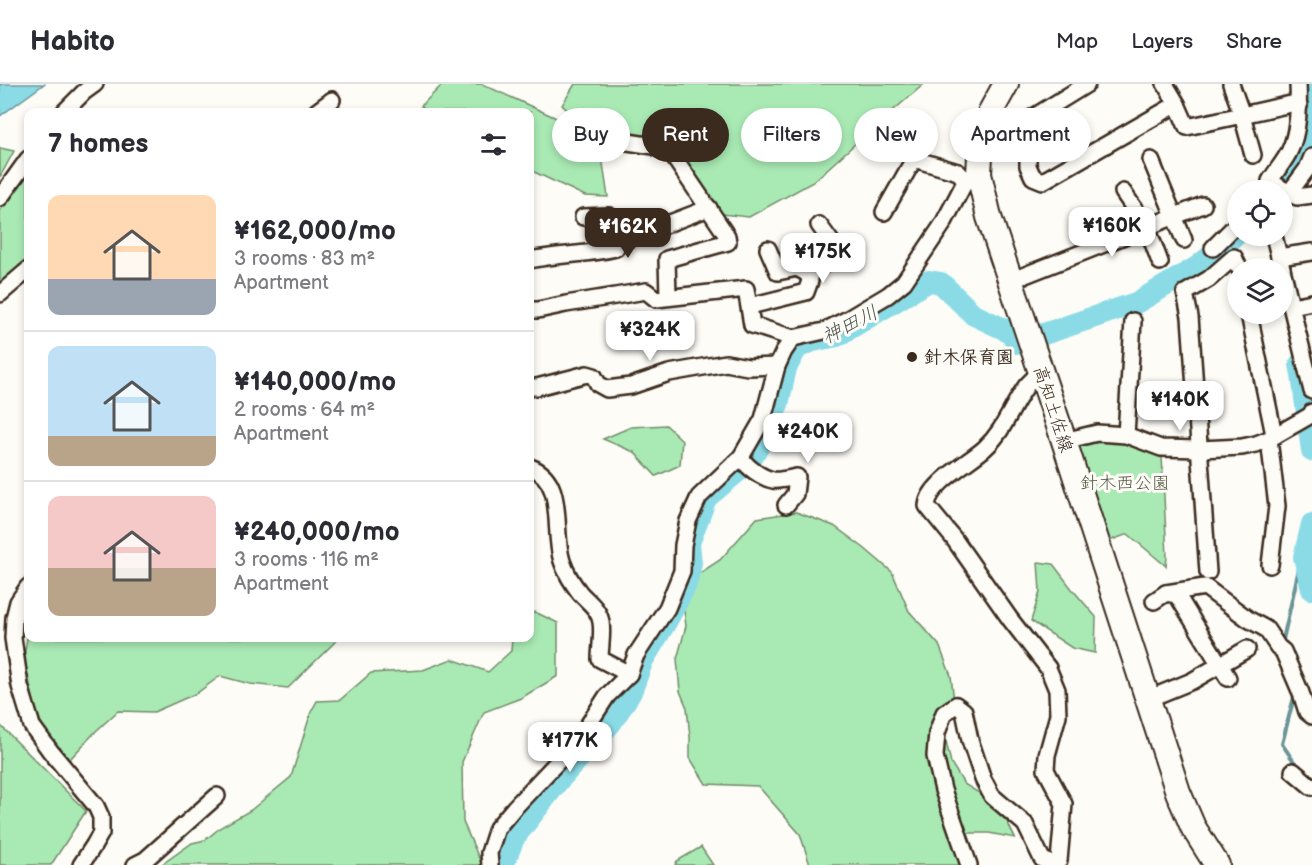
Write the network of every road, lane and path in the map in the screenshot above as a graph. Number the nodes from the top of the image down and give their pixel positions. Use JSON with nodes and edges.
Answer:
{"nodes":[{"id":1,"x":95,"y":84,"type":"edge"},
{"id":2,"x":1006,"y":84,"type":"edge"},
{"id":3,"x":1087,"y":84,"type":"edge"},
{"id":4,"x":1165,"y":84,"type":"edge"},
{"id":5,"x":1232,"y":84,"type":"edge"},
{"id":6,"x":1298,"y":84,"type":"edge"},
{"id":7,"x":332,"y":100,"type":"dead end"},
{"id":8,"x":1177,"y":104,"type":"junction"},
{"id":9,"x":1299,"y":105,"type":"junction"},
{"id":10,"x":68,"y":108,"type":"edge"},
{"id":11,"x":321,"y":108,"type":"edge"},
{"id":12,"x":993,"y":108,"type":"edge"},
{"id":13,"x":1048,"y":108,"type":"edge"},
{"id":14,"x":1242,"y":115,"type":"junction"},
{"id":15,"x":630,"y":142,"type":"edge"},
{"id":16,"x":1091,"y":153,"type":"edge"},
{"id":17,"x":1253,"y":156,"type":"dead end"},
{"id":18,"x":1312,"y":157,"type":"edge"},
{"id":19,"x":1151,"y":160,"type":"dead end"},
{"id":20,"x":976,"y":162,"type":"edge"},
{"id":21,"x":1029,"y":162,"type":"edge"},
{"id":22,"x":1076,"y":162,"type":"edge"},
{"id":23,"x":24,"y":165,"type":"edge"},
{"id":24,"x":973,"y":177,"type":"junction"},
{"id":25,"x":1280,"y":180,"type":"edge"},
{"id":26,"x":1291,"y":180,"type":"edge"},
{"id":27,"x":1123,"y":192,"type":"dead end"},
{"id":28,"x":1312,"y":195,"type":"edge"},
{"id":29,"x":1293,"y":196,"type":"edge"},
{"id":30,"x":0,"y":198,"type":"edge"},
{"id":31,"x":1203,"y":205,"type":"dead end"},
{"id":32,"x":710,"y":208,"type":"junction"},
{"id":33,"x":884,"y":212,"type":"dead end"},
{"id":34,"x":583,"y":217,"type":"dead end"},
{"id":35,"x":1174,"y":217,"type":"junction"},
{"id":36,"x":819,"y":225,"type":"dead end"},
{"id":37,"x":1147,"y":227,"type":"junction"},
{"id":38,"x":1227,"y":234,"type":"edge"},
{"id":39,"x":1184,"y":240,"type":"dead end"},
{"id":40,"x":615,"y":244,"type":"junction"},
{"id":41,"x":1213,"y":248,"type":"dead end"},
{"id":42,"x":768,"y":249,"type":"dead end"},
{"id":43,"x":1312,"y":252,"type":"edge"},
{"id":44,"x":534,"y":259,"type":"edge"},
{"id":45,"x":1293,"y":260,"type":"edge"},
{"id":46,"x":1160,"y":262,"type":"dead end"},
{"id":47,"x":1227,"y":263,"type":"edge"},
{"id":48,"x":24,"y":273,"type":"edge"},
{"id":49,"x":808,"y":274,"type":"junction"},
{"id":50,"x":1010,"y":280,"type":"junction"},
{"id":51,"x":0,"y":294,"type":"edge"},
{"id":52,"x":668,"y":297,"type":"junction"},
{"id":53,"x":1312,"y":302,"type":"edge"},
{"id":54,"x":750,"y":306,"type":"junction"},
{"id":55,"x":1293,"y":306,"type":"edge"},
{"id":56,"x":534,"y":310,"type":"edge"},
{"id":57,"x":1293,"y":310,"type":"edge"},
{"id":58,"x":1133,"y":321,"type":"dead end"},
{"id":59,"x":1251,"y":324,"type":"edge"},
{"id":60,"x":793,"y":338,"type":"junction"},
{"id":61,"x":777,"y":366,"type":"junction"},
{"id":62,"x":1041,"y":372,"type":"junction"},
{"id":63,"x":1312,"y":386,"type":"edge"},
{"id":64,"x":534,"y":387,"type":"edge"},
{"id":65,"x":1312,"y":391,"type":"edge"},
{"id":66,"x":1309,"y":415,"type":"edge"},
{"id":67,"x":1126,"y":435,"type":"junction"},
{"id":68,"x":1273,"y":437,"type":"junction"},
{"id":69,"x":1064,"y":441,"type":"junction"},
{"id":70,"x":1200,"y":449,"type":"junction"},
{"id":71,"x":741,"y":457,"type":"junction"},
{"id":72,"x":534,"y":469,"type":"edge"},
{"id":73,"x":786,"y":505,"type":"dead end"},
{"id":74,"x":1270,"y":565,"type":"dead end"},
{"id":75,"x":1208,"y":572,"type":"dead end"},
{"id":76,"x":24,"y":593,"type":"edge"},
{"id":77,"x":1247,"y":649,"type":"dead end"},
{"id":78,"x":1224,"y":671,"type":"junction"},
{"id":79,"x":629,"y":674,"type":"junction"},
{"id":80,"x":1148,"y":699,"type":"junction"},
{"id":81,"x":1312,"y":716,"type":"edge"},
{"id":82,"x":1293,"y":771,"type":"dead end"},
{"id":83,"x":1312,"y":787,"type":"edge"},
{"id":84,"x":217,"y":796,"type":"dead end"},
{"id":85,"x":81,"y":865,"type":"edge"},
{"id":86,"x":135,"y":865,"type":"edge"},
{"id":87,"x":490,"y":865,"type":"edge"},
{"id":88,"x":969,"y":865,"type":"edge"},
{"id":89,"x":1052,"y":865,"type":"edge"},
{"id":90,"x":1217,"y":865,"type":"edge"}],
"edges":[{"from":1,"to":10,"type":"street"},
{"from":2,"to":12,"type":"main road","name":"高知土佐線"},
{"from":3,"to":13,"type":"street"},
{"from":4,"to":8,"type":"street"},
{"from":5,"to":14,"type":"street"},
{"from":6,"to":9,"type":"street"},
{"from":7,"to":11,"type":"street"},
{"from":8,"to":14,"type":"street"},
{"from":8,"to":16,"type":"street"},
{"from":9,"to":14,"type":"street"},
{"from":9,"to":25,"type":"street"},
{"from":14,"to":17,"type":"street"},
{"from":15,"to":32,"type":"street"},
{"from":18,"to":26,"type":"street"},
{"from":19,"to":35,"type":"street"},
{"from":20,"to":24,"type":"main road","name":"高知土佐線"},
{"from":21,"to":22,"type":"street"},
{"from":23,"to":30,"type":"street"},
{"from":24,"to":33,"type":"street"},
{"from":24,"to":50,"type":"main road","name":"高知土佐線"},
{"from":24,"to":60,"type":"street"},
{"from":27,"to":37,"type":"street"},
{"from":28,"to":29,"type":"street"},
{"from":31,"to":35,"type":"street"},
{"from":32,"to":40,"type":"street"},
{"from":32,"to":52,"type":"street"},
{"from":34,"to":40,"type":"street"},
{"from":35,"to":37,"type":"street"},
{"from":35,"to":39,"type":"street"},
{"from":36,"to":49,"type":"street"},
{"from":37,"to":46,"type":"street"},
{"from":37,"to":50,"type":"street"},
{"from":38,"to":41,"type":"street"},
{"from":40,"to":44,"type":"street"},
{"from":42,"to":49,"type":"street"},
{"from":43,"to":45,"type":"street"},
{"from":47,"to":70,"type":"street"},
{"from":48,"to":51,"type":"street"},
{"from":49,"to":54,"type":"street"},
{"from":50,"to":62,"type":"main road","name":"高知土佐線"},
{"from":52,"to":54,"type":"street"},
{"from":52,"to":56,"type":"street"},
{"from":53,"to":55,"type":"street"},
{"from":54,"to":60,"type":"street"},
{"from":57,"to":63,"type":"street"},
{"from":58,"to":67,"type":"street"},
{"from":59,"to":68,"type":"street"},
{"from":60,"to":61,"type":"street"},
{"from":61,"to":64,"type":"street"},
{"from":61,"to":71,"type":"street"},
{"from":62,"to":69,"type":"main road","name":"高知土佐線"},
{"from":62,"to":89,"type":"street"},
{"from":63,"to":65,"type":"street"},
{"from":66,"to":68,"type":"street"},
{"from":67,"to":69,"type":"street"},
{"from":67,"to":70,"type":"street"},
{"from":68,"to":70,"type":"street"},
{"from":68,"to":74,"type":"street"},
{"from":69,"to":80,"type":"main road","name":"高知土佐線"},
{"from":70,"to":75,"type":"street"},
{"from":71,"to":73,"type":"street"},
{"from":71,"to":79,"type":"street"},
{"from":72,"to":79,"type":"street"},
{"from":76,"to":85,"type":"street"},
{"from":77,"to":78,"type":"street"},
{"from":78,"to":80,"type":"street"},
{"from":78,"to":81,"type":"street"},
{"from":79,"to":87,"type":"street"},
{"from":80,"to":90,"type":"main road","name":"高知土佐線"},
{"from":82,"to":83,"type":"street"},
{"from":84,"to":86,"type":"street"},
{"from":88,"to":89,"type":"street"}]}
